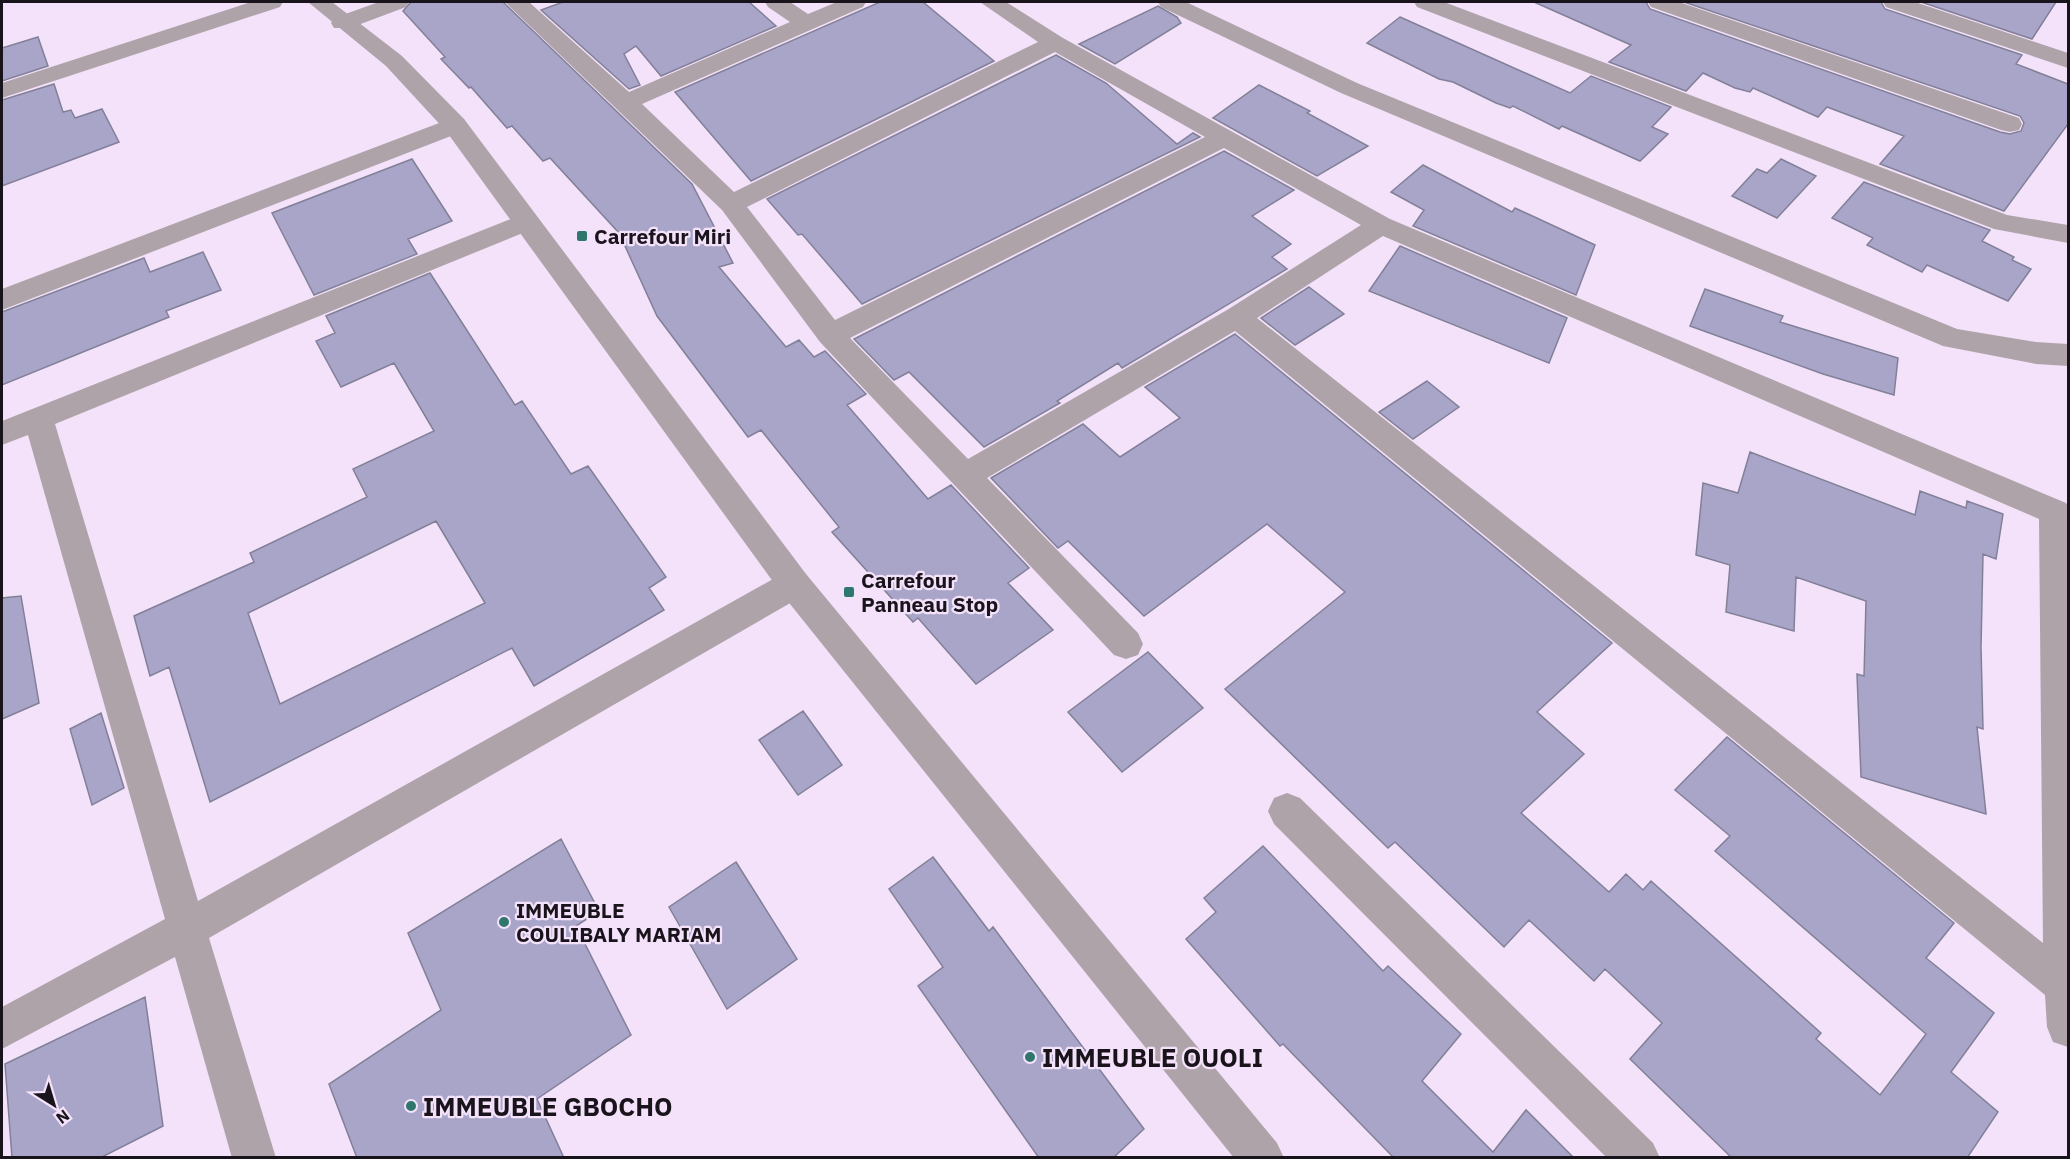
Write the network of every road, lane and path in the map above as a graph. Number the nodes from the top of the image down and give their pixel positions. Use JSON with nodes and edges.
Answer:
{"nodes":[{"id":1,"x":272,"y":2,"type":"edge"},
{"id":2,"x":319,"y":2,"type":"edge"},
{"id":3,"x":398,"y":2,"type":"edge"},
{"id":4,"x":516,"y":2,"type":"edge"},
{"id":5,"x":776,"y":2,"type":"edge"},
{"id":6,"x":855,"y":2,"type":"edge"},
{"id":7,"x":991,"y":2,"type":"edge"},
{"id":8,"x":1169,"y":2,"type":"edge"},
{"id":9,"x":1425,"y":2,"type":"edge"},
{"id":10,"x":1659,"y":2,"type":"edge"},
{"id":11,"x":1894,"y":2,"type":"edge"},
{"id":12,"x":342,"y":23,"type":"junction"},
{"id":13,"x":806,"y":23,"type":"junction"},
{"id":14,"x":1055,"y":43,"type":"junction"},
{"id":15,"x":2068,"y":61,"type":"edge"},
{"id":16,"x":2,"y":91,"type":"edge"},
{"id":17,"x":626,"y":102,"type":"junction"},
{"id":18,"x":2010,"y":124,"type":"dead end"},
{"id":19,"x":454,"y":125,"type":"junction"},
{"id":20,"x":1224,"y":138,"type":"junction"},
{"id":21,"x":731,"y":204,"type":"junction"},
{"id":22,"x":526,"y":222,"type":"junction"},
{"id":23,"x":1381,"y":225,"type":"junction"},
{"id":24,"x":2068,"y":234,"type":"edge"},
{"id":25,"x":2,"y":300,"type":"edge"},
{"id":26,"x":1238,"y":317,"type":"junction"},
{"id":27,"x":830,"y":335,"type":"junction"},
{"id":28,"x":2068,"y":355,"type":"edge"},
{"id":29,"x":38,"y":419,"type":"junction"},
{"id":30,"x":2,"y":433,"type":"edge"},
{"id":31,"x":966,"y":475,"type":"junction"},
{"id":32,"x":2062,"y":512,"type":"edge"},
{"id":33,"x":794,"y":584,"type":"junction"},
{"id":34,"x":1126,"y":644,"type":"dead end"},
{"id":35,"x":1287,"y":811,"type":"dead end"},
{"id":36,"x":185,"y":930,"type":"junction"},
{"id":37,"x":2064,"y":985,"type":"junction"},
{"id":38,"x":2068,"y":1027,"type":"edge"},
{"id":39,"x":2,"y":1029,"type":"edge"},
{"id":40,"x":254,"y":1158,"type":"edge"},
{"id":41,"x":1262,"y":1158,"type":"edge"},
{"id":42,"x":1638,"y":1158,"type":"edge"}],
"edges":[{"from":1,"to":16,"type":"street"},
{"from":2,"to":12,"type":"street"},
{"from":3,"to":12,"type":"street"},
{"from":4,"to":17,"type":"street"},
{"from":5,"to":13,"type":"street"},
{"from":6,"to":13,"type":"street"},
{"from":7,"to":14,"type":"street"},
{"from":8,"to":28,"type":"street"},
{"from":9,"to":24,"type":"street"},
{"from":10,"to":18,"type":"street"},
{"from":11,"to":15,"type":"street"},
{"from":12,"to":19,"type":"street"},
{"from":13,"to":17,"type":"street"},
{"from":14,"to":20,"type":"street"},
{"from":14,"to":21,"type":"street"},
{"from":17,"to":21,"type":"street"},
{"from":19,"to":22,"type":"street"},
{"from":19,"to":25,"type":"street"},
{"from":20,"to":23,"type":"street"},
{"from":20,"to":27,"type":"street"},
{"from":21,"to":27,"type":"street"},
{"from":22,"to":29,"type":"street"},
{"from":22,"to":33,"type":"street"},
{"from":23,"to":26,"type":"street"},
{"from":23,"to":32,"type":"street"},
{"from":26,"to":31,"type":"street"},
{"from":26,"to":37,"type":"street"},
{"from":27,"to":31,"type":"street"},
{"from":29,"to":30,"type":"street"},
{"from":29,"to":36,"type":"street"},
{"from":31,"to":34,"type":"street"},
{"from":32,"to":37,"type":"street"},
{"from":33,"to":36,"type":"street"},
{"from":33,"to":41,"type":"street"},
{"from":35,"to":42,"type":"street"},
{"from":36,"to":39,"type":"street"},
{"from":36,"to":40,"type":"street"},
{"from":37,"to":38,"type":"street"}]}
